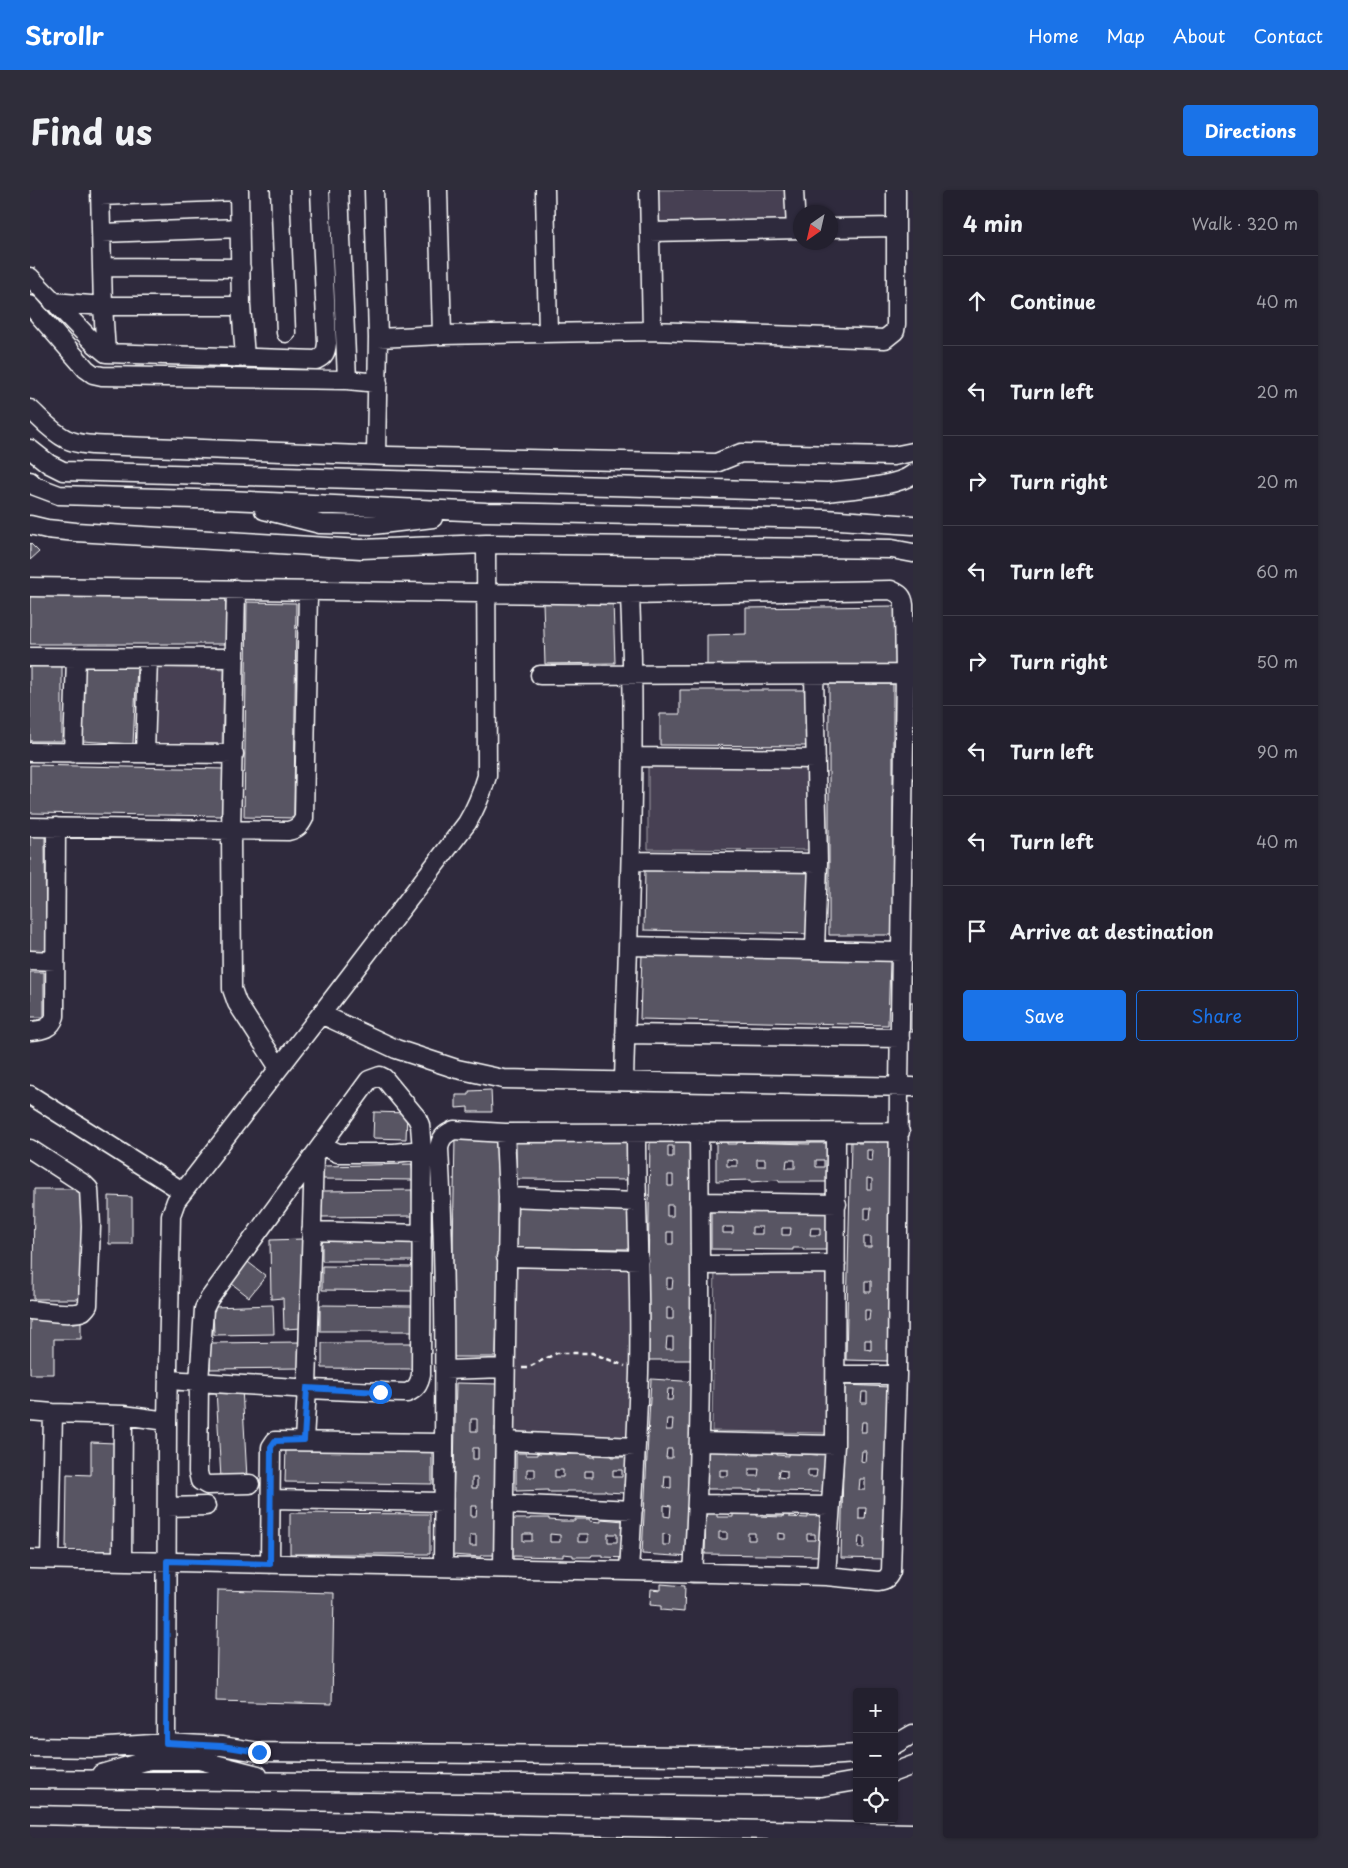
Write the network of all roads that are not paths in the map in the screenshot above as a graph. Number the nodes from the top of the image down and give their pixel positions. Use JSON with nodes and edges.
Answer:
{"nodes":[{"id":1,"x":239,"y":190,"type":"edge"},
{"id":2,"x":280,"y":190,"type":"edge"},
{"id":3,"x":320,"y":190,"type":"edge"},
{"id":4,"x":339,"y":190,"type":"edge"},
{"id":5,"x":374,"y":190,"type":"edge"},
{"id":6,"x":438,"y":190,"type":"edge"},
{"id":7,"x":545,"y":190,"type":"edge"},
{"id":8,"x":649,"y":190,"type":"edge"},
{"id":9,"x":794,"y":190,"type":"edge"},
{"id":10,"x":896,"y":190,"type":"edge"},
{"id":11,"x":100,"y":193,"type":"edge"},
{"id":12,"x":796,"y":205,"type":"edge"},
{"id":13,"x":896,"y":227,"type":"junction"},
{"id":14,"x":240,"y":228,"type":"junction"},
{"id":15,"x":838,"y":228,"type":"edge"},
{"id":16,"x":793,"y":229,"type":"edge"},
{"id":17,"x":650,"y":232,"type":"junction"},
{"id":18,"x":101,"y":233,"type":"junction"},
{"id":19,"x":102,"y":267,"type":"junction"},
{"id":20,"x":241,"y":268,"type":"junction"},
{"id":21,"x":30,"y":277,"type":"edge"},
{"id":22,"x":53,"y":302,"type":"junction"},
{"id":23,"x":30,"y":305,"type":"edge"},
{"id":24,"x":103,"y":306,"type":"junction"},
{"id":25,"x":242,"y":306,"type":"junction"},
{"id":26,"x":652,"y":331,"type":"junction"},
{"id":27,"x":286,"y":333,"type":"dead end"},
{"id":28,"x":548,"y":333,"type":"junction"},
{"id":29,"x":442,"y":335,"type":"junction"},
{"id":30,"x":378,"y":338,"type":"junction"},
{"id":31,"x":106,"y":353,"type":"junction"},
{"id":32,"x":245,"y":357,"type":"junction"},
{"id":33,"x":346,"y":380,"type":"junction"},
{"id":34,"x":378,"y":383,"type":"junction"},
{"id":35,"x":30,"y":409,"type":"edge"},
{"id":36,"x":30,"y":449,"type":"edge"},
{"id":37,"x":913,"y":452,"type":"edge"},
{"id":38,"x":376,"y":455,"type":"junction"},
{"id":39,"x":913,"y":474,"type":"edge"},
{"id":40,"x":30,"y":481,"type":"edge"},
{"id":41,"x":30,"y":525,"type":"edge"},
{"id":42,"x":913,"y":525,"type":"edge"},
{"id":43,"x":486,"y":544,"type":"junction"},
{"id":44,"x":913,"y":553,"type":"edge"},
{"id":45,"x":30,"y":587,"type":"edge"},
{"id":46,"x":236,"y":589,"type":"junction"},
{"id":47,"x":308,"y":592,"type":"junction"},
{"id":48,"x":487,"y":594,"type":"junction"},
{"id":49,"x":630,"y":595,"type":"junction"},
{"id":50,"x":30,"y":657,"type":"edge"},
{"id":51,"x":76,"y":657,"type":"junction"},
{"id":52,"x":148,"y":658,"type":"junction"},
{"id":53,"x":235,"y":658,"type":"junction"},
{"id":54,"x":905,"y":674,"type":"junction"},
{"id":55,"x":540,"y":675,"type":"dead end"},
{"id":56,"x":814,"y":675,"type":"junction"},
{"id":57,"x":633,"y":676,"type":"junction"},
{"id":58,"x":30,"y":752,"type":"edge"},
{"id":59,"x":73,"y":753,"type":"junction"},
{"id":60,"x":145,"y":753,"type":"junction"},
{"id":61,"x":234,"y":754,"type":"junction"},
{"id":62,"x":632,"y":757,"type":"junction"},
{"id":63,"x":816,"y":759,"type":"junction"},
{"id":64,"x":30,"y":827,"type":"edge"},
{"id":65,"x":56,"y":827,"type":"junction"},
{"id":66,"x":231,"y":831,"type":"junction"},
{"id":67,"x":631,"y":861,"type":"junction"},
{"id":68,"x":818,"y":863,"type":"junction"},
{"id":69,"x":629,"y":946,"type":"junction"},
{"id":70,"x":815,"y":949,"type":"junction"},
{"id":71,"x":901,"y":952,"type":"junction"},
{"id":72,"x":30,"y":960,"type":"edge"},
{"id":73,"x":55,"y":960,"type":"junction"},
{"id":74,"x":321,"y":1014,"type":"junction"},
{"id":75,"x":30,"y":1031,"type":"edge"},
{"id":76,"x":625,"y":1034,"type":"junction"},
{"id":77,"x":900,"y":1038,"type":"junction"},
{"id":78,"x":279,"y":1068,"type":"junction"},
{"id":79,"x":624,"y":1081,"type":"junction"},
{"id":80,"x":906,"y":1087,"type":"edge"},
{"id":81,"x":30,"y":1095,"type":"edge"},
{"id":82,"x":699,"y":1132,"type":"junction"},
{"id":83,"x":900,"y":1132,"type":"junction"},
{"id":84,"x":505,"y":1133,"type":"junction"},
{"id":85,"x":636,"y":1133,"type":"junction"},
{"id":86,"x":836,"y":1133,"type":"junction"},
{"id":87,"x":30,"y":1149,"type":"edge"},
{"id":88,"x":422,"y":1150,"type":"junction"},
{"id":89,"x":318,"y":1151,"type":"junction"},
{"id":90,"x":182,"y":1191,"type":"junction"},
{"id":91,"x":508,"y":1197,"type":"junction"},
{"id":92,"x":636,"y":1202,"type":"junction"},
{"id":93,"x":699,"y":1202,"type":"junction"},
{"id":94,"x":837,"y":1204,"type":"junction"},
{"id":95,"x":311,"y":1231,"type":"junction"},
{"id":96,"x":422,"y":1234,"type":"junction"},
{"id":97,"x":506,"y":1256,"type":"junction"},
{"id":98,"x":639,"y":1260,"type":"junction"},
{"id":99,"x":836,"y":1264,"type":"junction"},
{"id":100,"x":700,"y":1265,"type":"junction"},
{"id":101,"x":30,"y":1310,"type":"edge"},
{"id":102,"x":505,"y":1368,"type":"junction"},
{"id":103,"x":445,"y":1370,"type":"junction"},
{"id":104,"x":836,"y":1375,"type":"junction"},
{"id":105,"x":898,"y":1375,"type":"junction"},
{"id":106,"x":168,"y":1380,"type":"junction"},
{"id":107,"x":199,"y":1382,"type":"junction"},
{"id":108,"x":307,"y":1388,"type":"junction"},
{"id":109,"x":30,"y":1410,"type":"edge"},
{"id":110,"x":53,"y":1414,"type":"junction"},
{"id":111,"x":123,"y":1415,"type":"junction"},
{"id":112,"x":167,"y":1421,"type":"junction"},
{"id":113,"x":304,"y":1440,"type":"junction"},
{"id":114,"x":505,"y":1441,"type":"junction"},
{"id":115,"x":699,"y":1442,"type":"junction"},
{"id":116,"x":443,"y":1443,"type":"junction"},
{"id":117,"x":835,"y":1445,"type":"junction"},
{"id":118,"x":636,"y":1447,"type":"junction"},
{"id":119,"x":250,"y":1484,"type":"dead end"},
{"id":120,"x":271,"y":1499,"type":"junction"},
{"id":121,"x":443,"y":1502,"type":"junction"},
{"id":122,"x":504,"y":1504,"type":"junction"},
{"id":123,"x":698,"y":1504,"type":"junction"},
{"id":124,"x":206,"y":1506,"type":"dead end"},
{"id":125,"x":830,"y":1506,"type":"junction"},
{"id":126,"x":167,"y":1507,"type":"junction"},
{"id":127,"x":633,"y":1510,"type":"junction"},
{"id":128,"x":30,"y":1559,"type":"edge"},
{"id":129,"x":50,"y":1559,"type":"junction"},
{"id":130,"x":122,"y":1560,"type":"junction"},
{"id":131,"x":167,"y":1561,"type":"junction"},
{"id":132,"x":270,"y":1564,"type":"junction"},
{"id":133,"x":443,"y":1567,"type":"junction"},
{"id":134,"x":503,"y":1568,"type":"junction"},
{"id":135,"x":629,"y":1570,"type":"junction"},
{"id":136,"x":693,"y":1573,"type":"junction"},
{"id":137,"x":826,"y":1576,"type":"junction"},
{"id":138,"x":913,"y":1734,"type":"edge"},
{"id":139,"x":166,"y":1743,"type":"junction"},
{"id":140,"x":898,"y":1743,"type":"edge"},
{"id":141,"x":30,"y":1747,"type":"edge"},
{"id":142,"x":853,"y":1754,"type":"edge"},
{"id":143,"x":786,"y":1757,"type":"junction"},
{"id":144,"x":913,"y":1765,"type":"edge"},
{"id":145,"x":898,"y":1771,"type":"edge"},
{"id":146,"x":30,"y":1779,"type":"edge"},
{"id":147,"x":853,"y":1782,"type":"edge"},
{"id":148,"x":789,"y":1787,"type":"junction"},
{"id":149,"x":30,"y":1815,"type":"edge"},
{"id":150,"x":913,"y":1833,"type":"edge"}],
"edges":[{"from":1,"to":11,"type":"street"},
{"from":1,"to":14,"type":"street"},
{"from":2,"to":27,"type":"street"},
{"from":3,"to":32,"type":"street"},
{"from":4,"to":33,"type":"street"},
{"from":5,"to":30,"type":"street"},
{"from":6,"to":29,"type":"street"},
{"from":7,"to":28,"type":"street"},
{"from":8,"to":17,"type":"street"},
{"from":9,"to":12,"type":"street"},
{"from":10,"to":13,"type":"street"},
{"from":11,"to":18,"type":"street"},
{"from":13,"to":15,"type":"street"},
{"from":13,"to":26,"type":"street"},
{"from":14,"to":18,"type":"street"},
{"from":14,"to":20,"type":"street"},
{"from":16,"to":17,"type":"street"},
{"from":17,"to":26,"type":"street"},
{"from":18,"to":19,"type":"street"},
{"from":19,"to":20,"type":"street"},
{"from":19,"to":24,"type":"street"},
{"from":20,"to":25,"type":"street"},
{"from":21,"to":22,"type":"street"},
{"from":22,"to":24,"type":"street"},
{"from":22,"to":31,"type":"street"},
{"from":23,"to":33,"type":"street"},
{"from":24,"to":25,"type":"street"},
{"from":24,"to":31,"type":"street"},
{"from":25,"to":32,"type":"street"},
{"from":26,"to":28,"type":"street"},
{"from":28,"to":29,"type":"street"},
{"from":29,"to":30,"type":"street"},
{"from":30,"to":34,"type":"street"},
{"from":31,"to":32,"type":"street"},
{"from":33,"to":34,"type":"street"},
{"from":34,"to":38,"type":"street"},
{"from":35,"to":38,"type":"street"},
{"from":36,"to":39,"type":"street"},
{"from":37,"to":38,"type":"street"},
{"from":40,"to":42,"type":"street"},
{"from":41,"to":43,"type":"street"},
{"from":43,"to":44,"type":"street"},
{"from":43,"to":48,"type":"street"},
{"from":45,"to":46,"type":"street"},
{"from":46,"to":47,"type":"street"},
{"from":46,"to":53,"type":"street"},
{"from":47,"to":48,"type":"street"},
{"from":47,"to":66,"type":"street"},
{"from":48,"to":49,"type":"street"},
{"from":48,"to":74,"type":"street"},
{"from":49,"to":54,"type":"street"},
{"from":49,"to":57,"type":"street"},
{"from":50,"to":51,"type":"street"},
{"from":51,"to":52,"type":"street"},
{"from":51,"to":59,"type":"street"},
{"from":52,"to":53,"type":"street"},
{"from":52,"to":60,"type":"street"},
{"from":53,"to":61,"type":"street"},
{"from":54,"to":56,"type":"street"},
{"from":54,"to":71,"type":"street"},
{"from":55,"to":57,"type":"street"},
{"from":56,"to":57,"type":"street"},
{"from":56,"to":63,"type":"street"},
{"from":57,"to":62,"type":"street"},
{"from":58,"to":59,"type":"street"},
{"from":59,"to":60,"type":"street"},
{"from":60,"to":61,"type":"street"},
{"from":61,"to":66,"type":"street"},
{"from":62,"to":63,"type":"street"},
{"from":62,"to":67,"type":"street"},
{"from":63,"to":68,"type":"street"},
{"from":64,"to":65,"type":"street"},
{"from":65,"to":66,"type":"street"},
{"from":65,"to":73,"type":"street"},
{"from":66,"to":78,"type":"street"},
{"from":67,"to":68,"type":"street"},
{"from":67,"to":69,"type":"street"},
{"from":68,"to":70,"type":"street"},
{"from":69,"to":70,"type":"street"},
{"from":69,"to":76,"type":"street"},
{"from":70,"to":71,"type":"street"},
{"from":71,"to":77,"type":"street"},
{"from":72,"to":73,"type":"street"},
{"from":73,"to":75,"type":"street"},
{"from":74,"to":78,"type":"street"},
{"from":74,"to":79,"type":"street"},
{"from":76,"to":77,"type":"street"},
{"from":76,"to":79,"type":"street"},
{"from":77,"to":80,"type":"street"},
{"from":78,"to":90,"type":"street"},
{"from":79,"to":80,"type":"street"},
{"from":80,"to":83,"type":"street"},
{"from":81,"to":90,"type":"street"},
{"from":82,"to":85,"type":"street"},
{"from":82,"to":86,"type":"street"},
{"from":82,"to":93,"type":"street"},
{"from":83,"to":86,"type":"street"},
{"from":83,"to":105,"type":"street"},
{"from":84,"to":85,"type":"street"},
{"from":84,"to":91,"type":"street"},
{"from":84,"to":103,"type":"street"},
{"from":85,"to":92,"type":"street"},
{"from":86,"to":94,"type":"street"},
{"from":87,"to":101,"type":"street"},
{"from":88,"to":89,"type":"street"},
{"from":88,"to":89,"type":"street"},
{"from":88,"to":96,"type":"street"},
{"from":89,"to":95,"type":"street"},
{"from":89,"to":107,"type":"street"},
{"from":90,"to":106,"type":"street"},
{"from":91,"to":92,"type":"street"},
{"from":91,"to":97,"type":"street"},
{"from":92,"to":98,"type":"street"},
{"from":93,"to":94,"type":"street"},
{"from":93,"to":100,"type":"street"},
{"from":94,"to":99,"type":"street"},
{"from":95,"to":96,"type":"street"},
{"from":95,"to":108,"type":"street"},
{"from":96,"to":108,"type":"street"},
{"from":97,"to":98,"type":"street"},
{"from":97,"to":102,"type":"street"},
{"from":98,"to":118,"type":"street"},
{"from":99,"to":100,"type":"street"},
{"from":99,"to":104,"type":"street"},
{"from":100,"to":115,"type":"street"},
{"from":102,"to":103,"type":"street"},
{"from":102,"to":114,"type":"street"},
{"from":103,"to":116,"type":"street"},
{"from":104,"to":105,"type":"street"},
{"from":104,"to":117,"type":"street"},
{"from":105,"to":137,"type":"street"},
{"from":106,"to":107,"type":"street"},
{"from":106,"to":112,"type":"street"},
{"from":107,"to":108,"type":"street"},
{"from":107,"to":119,"type":"street"},
{"from":108,"to":113,"type":"street"},
{"from":109,"to":110,"type":"street"},
{"from":110,"to":111,"type":"street"},
{"from":110,"to":129,"type":"street"},
{"from":111,"to":112,"type":"street"},
{"from":111,"to":130,"type":"street"},
{"from":112,"to":126,"type":"street"},
{"from":113,"to":116,"type":"street"},
{"from":113,"to":120,"type":"street"},
{"from":114,"to":118,"type":"street"},
{"from":114,"to":122,"type":"street"},
{"from":115,"to":117,"type":"street"},
{"from":115,"to":123,"type":"street"},
{"from":116,"to":121,"type":"street"},
{"from":117,"to":125,"type":"street"},
{"from":118,"to":127,"type":"street"},
{"from":120,"to":121,"type":"street"},
{"from":120,"to":132,"type":"street"},
{"from":121,"to":133,"type":"street"},
{"from":122,"to":127,"type":"street"},
{"from":122,"to":134,"type":"street"},
{"from":123,"to":125,"type":"street"},
{"from":123,"to":136,"type":"street"},
{"from":124,"to":126,"type":"street"},
{"from":125,"to":137,"type":"street"},
{"from":126,"to":131,"type":"street"},
{"from":127,"to":135,"type":"street"},
{"from":128,"to":129,"type":"street"},
{"from":129,"to":130,"type":"street"},
{"from":130,"to":131,"type":"street"},
{"from":131,"to":132,"type":"street"},
{"from":131,"to":139,"type":"street"},
{"from":132,"to":133,"type":"street"},
{"from":133,"to":134,"type":"street"},
{"from":134,"to":135,"type":"street"},
{"from":135,"to":136,"type":"street"},
{"from":136,"to":137,"type":"street"},
{"from":138,"to":140,"type":"street"},
{"from":139,"to":141,"type":"street"},
{"from":139,"to":143,"type":"street"},
{"from":142,"to":143,"type":"street"},
{"from":143,"to":148,"type":"street"},
{"from":144,"to":145,"type":"street"},
{"from":146,"to":148,"type":"street"},
{"from":147,"to":148,"type":"street"},
{"from":149,"to":150,"type":"street"}]}
